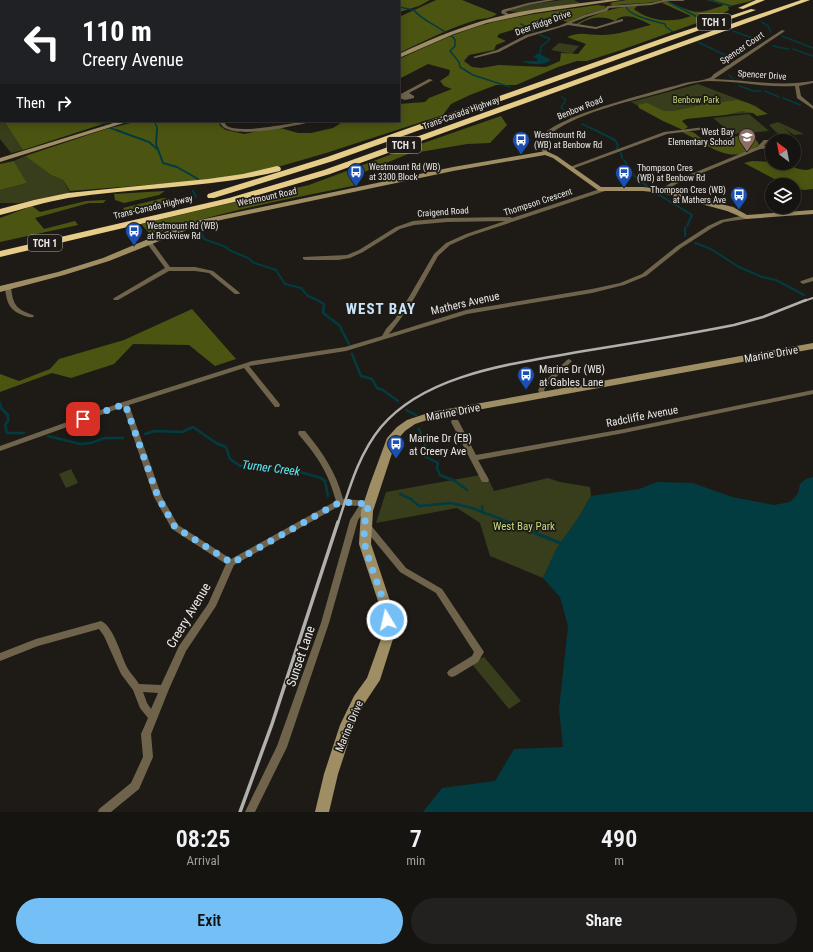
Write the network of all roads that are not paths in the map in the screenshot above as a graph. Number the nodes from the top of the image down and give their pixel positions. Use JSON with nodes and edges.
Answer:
{"nodes":[{"id":1,"x":553,"y":0,"type":"edge"},
{"id":2,"x":618,"y":0,"type":"edge"},
{"id":3,"x":683,"y":0,"type":"edge"},
{"id":4,"x":762,"y":0,"type":"edge"},
{"id":5,"x":787,"y":0,"type":"edge"},
{"id":6,"x":807,"y":0,"type":"edge"},
{"id":7,"x":603,"y":2,"type":"junction"},
{"id":8,"x":813,"y":3,"type":"edge"},
{"id":9,"x":608,"y":7,"type":"junction"},
{"id":10,"x":510,"y":16,"type":"junction"},
{"id":11,"x":622,"y":20,"type":"dead end"},
{"id":12,"x":568,"y":24,"type":"junction"},
{"id":13,"x":783,"y":31,"type":"dead end"},
{"id":14,"x":710,"y":33,"type":"junction"},
{"id":15,"x":642,"y":47,"type":"junction"},
{"id":16,"x":400,"y":56,"type":"edge"},
{"id":17,"x":475,"y":57,"type":"dead end"},
{"id":18,"x":431,"y":80,"type":"dead end"},
{"id":19,"x":710,"y":80,"type":"junction"},
{"id":20,"x":813,"y":82,"type":"edge"},
{"id":21,"x":797,"y":86,"type":"junction"},
{"id":22,"x":405,"y":94,"type":"junction"},
{"id":23,"x":400,"y":96,"type":"edge"},
{"id":24,"x":400,"y":97,"type":"edge"},
{"id":25,"x":813,"y":108,"type":"edge"},
{"id":26,"x":454,"y":114,"type":"junction"},
{"id":27,"x":123,"y":122,"type":"edge"},
{"id":28,"x":221,"y":122,"type":"edge"},
{"id":29,"x":304,"y":122,"type":"edge"},
{"id":30,"x":705,"y":128,"type":"dead end"},
{"id":31,"x":765,"y":142,"type":"edge"},
{"id":32,"x":760,"y":148,"type":"junction"},
{"id":33,"x":765,"y":148,"type":"edge"},
{"id":34,"x":546,"y":153,"type":"junction"},
{"id":35,"x":0,"y":160,"type":"edge"},
{"id":36,"x":570,"y":168,"type":"junction"},
{"id":37,"x":603,"y":190,"type":"junction"},
{"id":38,"x":661,"y":192,"type":"junction"},
{"id":39,"x":5,"y":210,"type":"edge"},
{"id":40,"x":813,"y":212,"type":"edge"},
{"id":41,"x":746,"y":217,"type":"junction"},
{"id":42,"x":518,"y":219,"type":"junction"},
{"id":43,"x":91,"y":233,"type":"junction"},
{"id":44,"x":149,"y":242,"type":"junction"},
{"id":45,"x":0,"y":248,"type":"edge"},
{"id":46,"x":0,"y":254,"type":"edge"},
{"id":47,"x":0,"y":257,"type":"edge"},
{"id":48,"x":305,"y":258,"type":"dead end"},
{"id":49,"x":168,"y":269,"type":"junction"},
{"id":50,"x":813,"y":279,"type":"edge"},
{"id":51,"x":803,"y":282,"type":"dead end"},
{"id":52,"x":4,"y":288,"type":"edge"},
{"id":53,"x":237,"y":293,"type":"dead end"},
{"id":54,"x":116,"y":299,"type":"dead end"},
{"id":55,"x":31,"y":316,"type":"dead end"},
{"id":56,"x":384,"y":338,"type":"junction"},
{"id":57,"x":813,"y":346,"type":"edge"},
{"id":58,"x":569,"y":361,"type":"dead end"},
{"id":59,"x":245,"y":365,"type":"junction"},
{"id":60,"x":813,"y":392,"type":"edge"},
{"id":61,"x":544,"y":396,"type":"junction"},
{"id":62,"x":125,"y":404,"type":"junction"},
{"id":63,"x":277,"y":405,"type":"dead end"},
{"id":64,"x":455,"y":422,"type":"dead end"},
{"id":65,"x":302,"y":433,"type":"dead end"},
{"id":66,"x":0,"y":449,"type":"edge"},
{"id":67,"x":474,"y":458,"type":"junction"},
{"id":68,"x":485,"y":480,"type":"dead end"},
{"id":69,"x":340,"y":502,"type":"junction"},
{"id":70,"x":367,"y":504,"type":"junction"},
{"id":71,"x":366,"y":524,"type":"junction"},
{"id":72,"x":232,"y":563,"type":"junction"},
{"id":73,"x":0,"y":657,"type":"edge"},
{"id":74,"x":452,"y":673,"type":"dead end"},
{"id":75,"x":137,"y":688,"type":"junction"},
{"id":76,"x":164,"y":689,"type":"junction"},
{"id":77,"x":153,"y":718,"type":"junction"},
{"id":78,"x":103,"y":812,"type":"edge"},
{"id":79,"x":250,"y":812,"type":"edge"},
{"id":80,"x":322,"y":812,"type":"edge"}],
"edges":[{"from":1,"to":10,"type":"street"},
{"from":2,"to":7,"type":"street"},
{"from":3,"to":9,"type":"street","name":"Deer Ridge Drive"},
{"from":4,"to":15,"type":"highway"},
{"from":5,"to":15,"type":"highway","name":"Trans-Canada Highway","number":"TCH 1"},
{"from":6,"to":14,"type":"highway","name":"Trans-Canada Highway","number":"TCH 1"},
{"from":7,"to":9,"type":"street"},
{"from":7,"to":10,"type":"street"},
{"from":8,"to":14,"type":"highway"},
{"from":9,"to":12,"type":"street","name":"Deer Ridge Drive"},
{"from":10,"to":16,"type":"street"},
{"from":11,"to":12,"type":"street"},
{"from":12,"to":17,"type":"street","name":"Deer Ridge Drive"},
{"from":13,"to":19,"type":"street","name":"Spencer Court"},
{"from":14,"to":43,"type":"highway","name":"Trans-Canada Highway","number":"TCH 1"},
{"from":15,"to":26,"type":"highway","name":"Trans-Canada Highway","number":"TCH 1"},
{"from":18,"to":22,"type":"street"},
{"from":19,"to":21,"type":"street","name":"Spencer Drive"},
{"from":19,"to":34,"type":"street","name":"Benbow Road"},
{"from":20,"to":21,"type":"street","name":"Spencer Drive"},
{"from":21,"to":25,"type":"street"},
{"from":22,"to":23,"type":"street"},
{"from":22,"to":24,"type":"street"},
{"from":26,"to":39,"type":"highway"},
{"from":26,"to":45,"type":"highway","name":"Trans-Canada Highway","number":"TCH 1"},
{"from":27,"to":35,"type":"street"},
{"from":28,"to":29,"type":"street"},
{"from":30,"to":36,"type":"street"},
{"from":31,"to":32,"type":"street"},
{"from":32,"to":33,"type":"street"},
{"from":32,"to":38,"type":"street"},
{"from":34,"to":36,"type":"street"},
{"from":34,"to":44,"type":"street","name":"Westmount Road"},
{"from":36,"to":37,"type":"street"},
{"from":37,"to":38,"type":"street","name":"Thompson Crescent"},
{"from":37,"to":42,"type":"street","name":"Thompson Crescent"},
{"from":38,"to":41,"type":"street","name":"Thompson Crescent"},
{"from":40,"to":41,"type":"street","name":"Mathers Avenue"},
{"from":41,"to":56,"type":"street","name":"Mathers Avenue"},
{"from":42,"to":48,"type":"street","name":"Craigend Road"},
{"from":42,"to":56,"type":"street","name":"Thompson Crescent"},
{"from":43,"to":46,"type":"highway","name":"Trans-Canada Highway","number":"TCH 1"},
{"from":43,"to":47,"type":"highway"},
{"from":44,"to":49,"type":"street"},
{"from":44,"to":52,"type":"street","name":"Westmount Road"},
{"from":49,"to":53,"type":"street"},
{"from":49,"to":54,"type":"street"},
{"from":50,"to":51,"type":"street"},
{"from":52,"to":55,"type":"street"},
{"from":56,"to":59,"type":"street","name":"Mathers Avenue"},
{"from":57,"to":61,"type":"street","name":"Marine Drive"},
{"from":58,"to":61,"type":"street"},
{"from":59,"to":62,"type":"street","name":"Mathers Avenue"},
{"from":59,"to":63,"type":"street"},
{"from":60,"to":67,"type":"street","name":"Radcliffe Avenue"},
{"from":61,"to":70,"type":"street","name":"Marine Drive"},
{"from":62,"to":66,"type":"street","name":"Mathers Avenue"},
{"from":62,"to":72,"type":"street"},
{"from":64,"to":67,"type":"street"},
{"from":65,"to":69,"type":"street"},
{"from":67,"to":68,"type":"street"},
{"from":69,"to":70,"type":"street"},
{"from":69,"to":72,"type":"street"},
{"from":70,"to":71,"type":"street","name":"Marine Drive"},
{"from":70,"to":79,"type":"street","name":"Sunset Lane"},
{"from":71,"to":74,"type":"street"},
{"from":71,"to":80,"type":"street","name":"Marine Drive"},
{"from":72,"to":76,"type":"street","name":"Creery Avenue"},
{"from":73,"to":75,"type":"street"},
{"from":75,"to":76,"type":"street"},
{"from":75,"to":77,"type":"street"},
{"from":76,"to":77,"type":"street","name":"Creery Avenue"},
{"from":77,"to":78,"type":"street","name":"Creery Avenue"}]}
